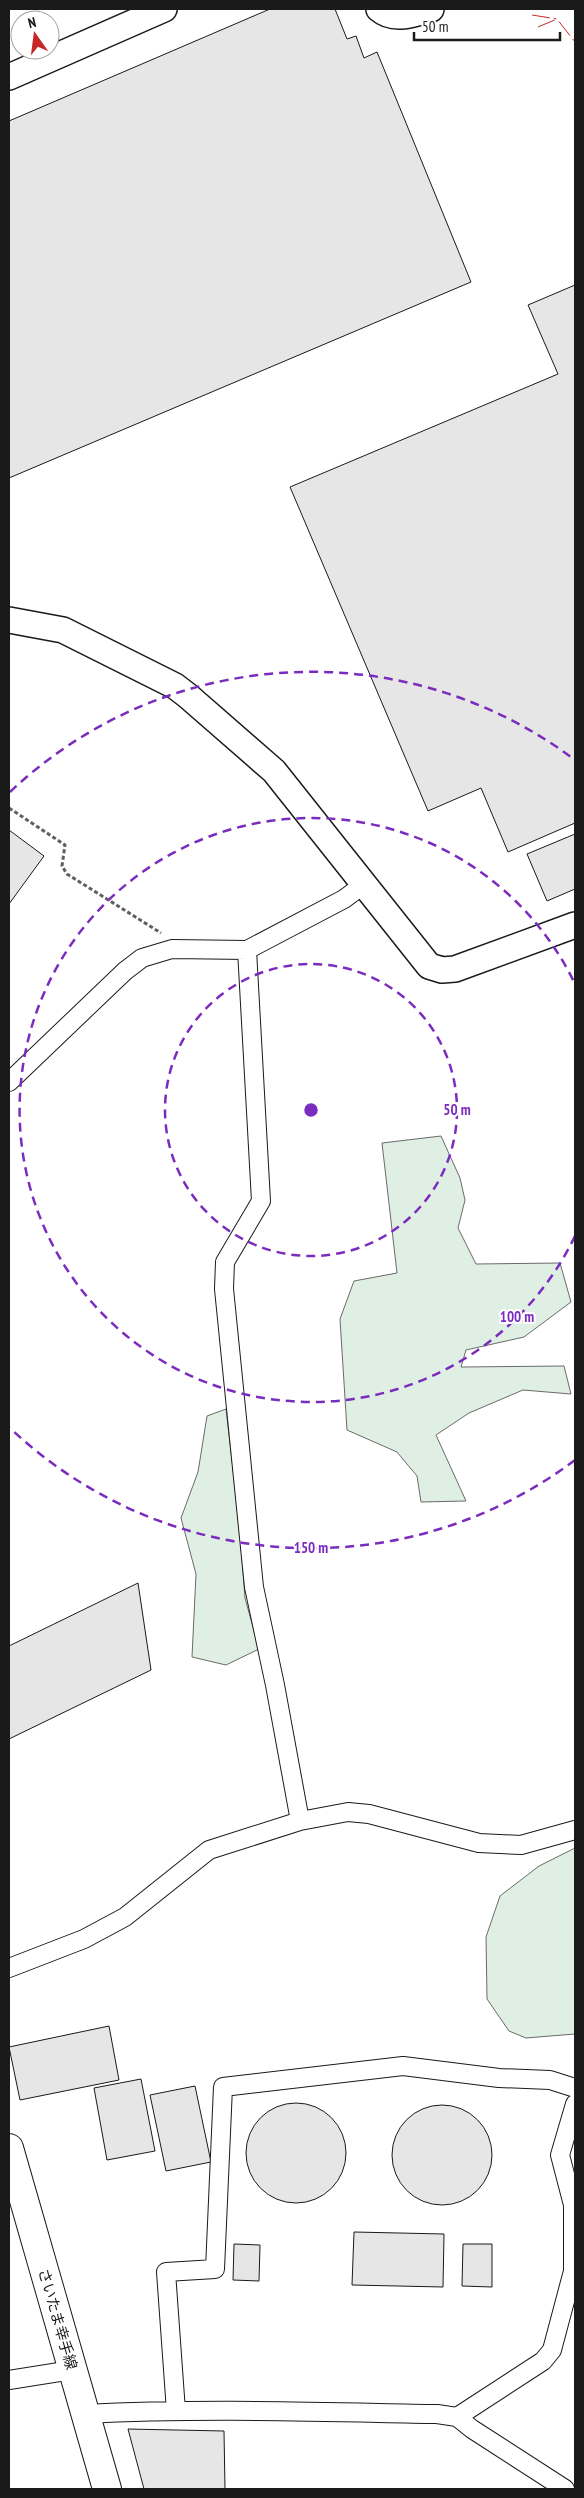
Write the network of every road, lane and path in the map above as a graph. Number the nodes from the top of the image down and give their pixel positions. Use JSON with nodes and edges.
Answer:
{"nodes":[{"id":1,"x":164,"y":9,"type":"edge"},
{"id":2,"x":379,"y":9,"type":"edge"},
{"id":3,"x":431,"y":9,"type":"edge"},
{"id":4,"x":9,"y":77,"type":"edge"},
{"id":5,"x":9,"y":620,"type":"edge"},
{"id":6,"x":9,"y":808,"type":"edge"},
{"id":7,"x":363,"y":885,"type":"junction"},
{"id":8,"x":575,"y":927,"type":"edge"},
{"id":9,"x":172,"y":949,"type":"junction"},
{"id":10,"x":247,"y":950,"type":"junction"},
{"id":11,"x":9,"y":1082,"type":"edge"},
{"id":12,"x":300,"y":1821,"type":"junction"},
{"id":13,"x":575,"y":1830,"type":"edge"},
{"id":14,"x":9,"y":1968,"type":"edge"},
{"id":15,"x":575,"y":2088,"type":"edge"},
{"id":16,"x":575,"y":2104,"type":"edge"},
{"id":17,"x":9,"y":2148,"type":"edge"},
{"id":18,"x":72,"y":2370,"type":"junction"},
{"id":19,"x":9,"y":2380,"type":"edge"},
{"id":20,"x":176,"y":2411,"type":"junction"},
{"id":21,"x":85,"y":2414,"type":"junction"},
{"id":22,"x":457,"y":2417,"type":"junction"},
{"id":23,"x":107,"y":2489,"type":"edge"},
{"id":24,"x":565,"y":2489,"type":"edge"}],
"edges":[{"from":1,"to":4,"type":"street"},
{"from":2,"to":3,"type":"street"},
{"from":5,"to":7,"type":"street"},
{"from":6,"to":9,"type":"path"},
{"from":7,"to":8,"type":"street"},
{"from":7,"to":10,"type":"street"},
{"from":9,"to":10,"type":"street"},
{"from":9,"to":11,"type":"street"},
{"from":10,"to":12,"type":"street"},
{"from":12,"to":13,"type":"street"},
{"from":12,"to":14,"type":"street"},
{"from":15,"to":20,"type":"street"},
{"from":16,"to":22,"type":"street"},
{"from":17,"to":18,"type":"main road","name":"さいたま幸手線"},
{"from":18,"to":19,"type":"street"},
{"from":18,"to":21,"type":"main road","name":"さいたま幸手線"},
{"from":20,"to":21,"type":"street"},
{"from":20,"to":22,"type":"street"},
{"from":21,"to":23,"type":"main road","name":"さいたま幸手線"},
{"from":22,"to":24,"type":"street"}]}
